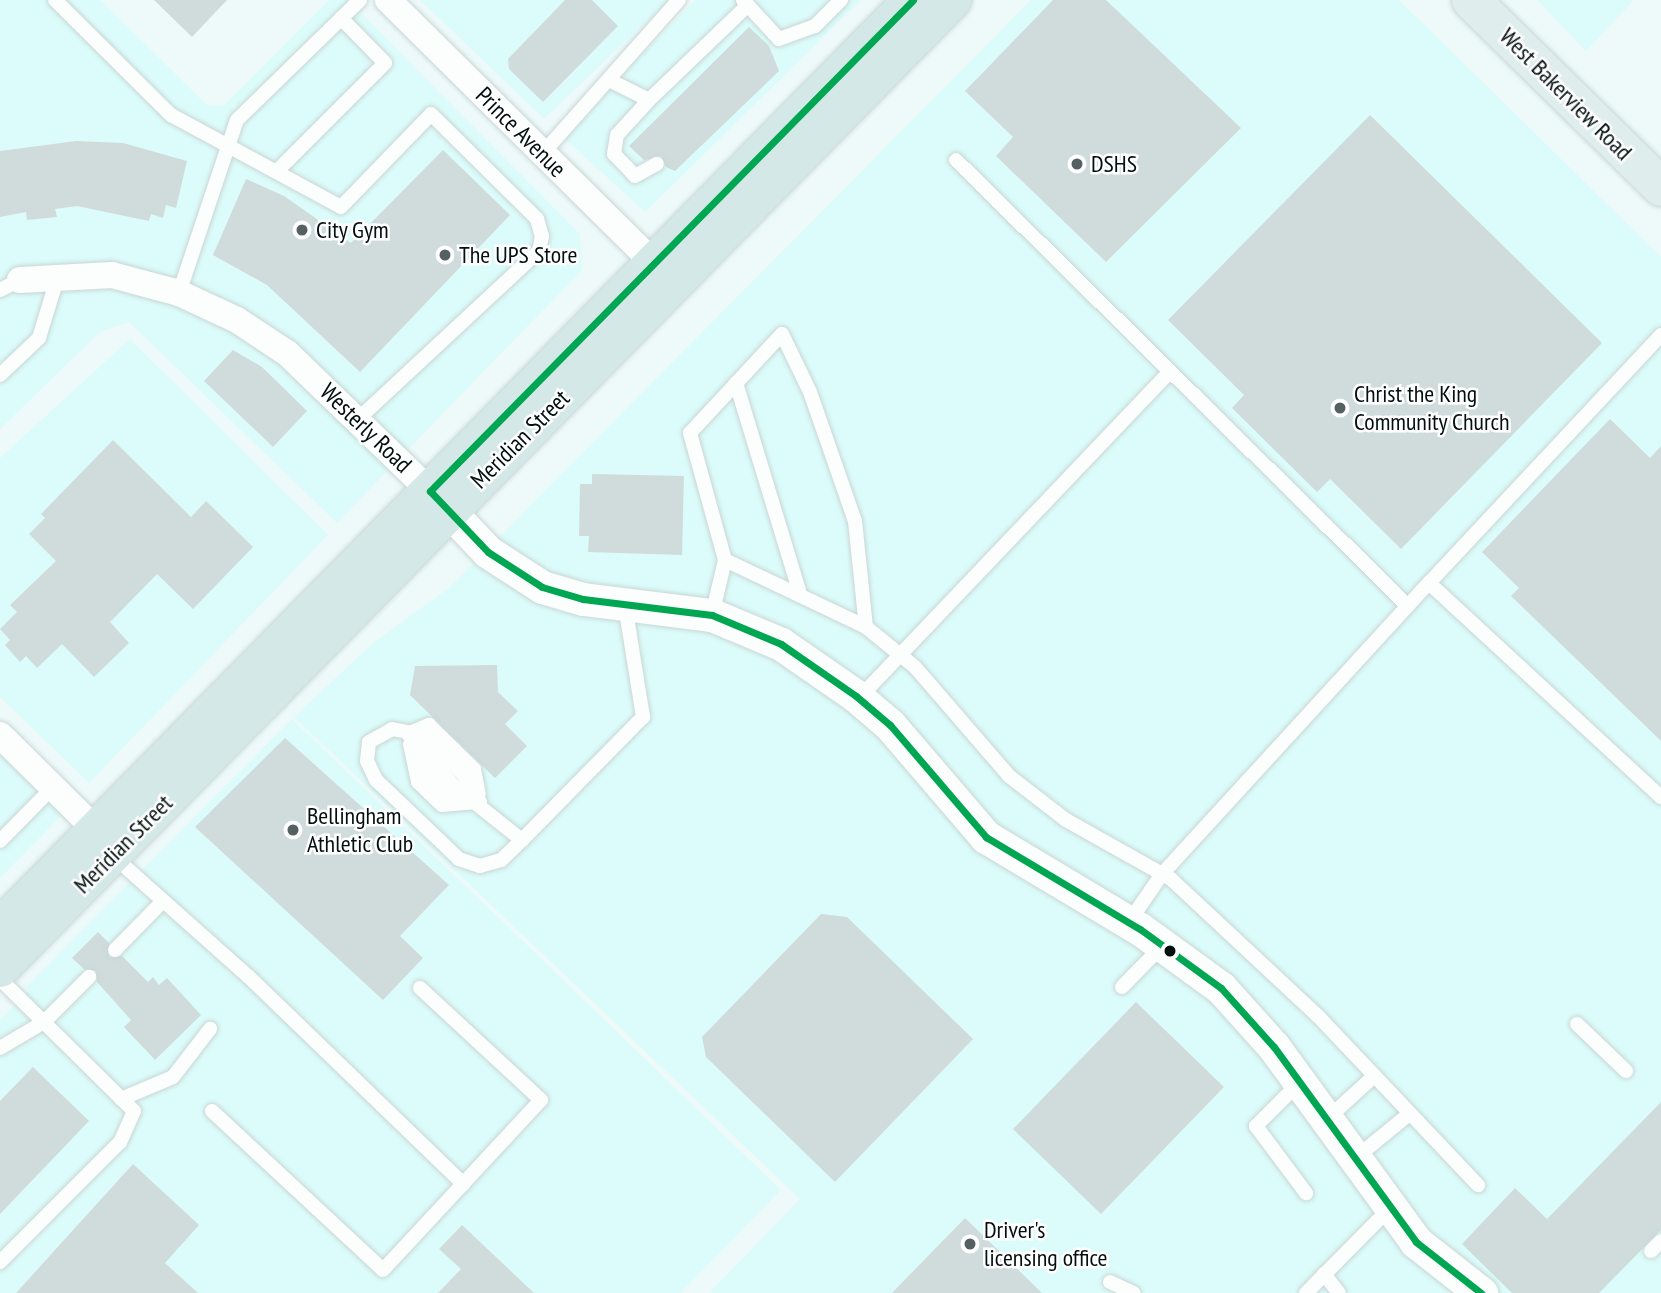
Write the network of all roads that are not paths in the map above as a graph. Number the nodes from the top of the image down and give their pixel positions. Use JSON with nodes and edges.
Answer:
{"nodes":[{"id":1,"x":55,"y":0,"type":"edge"},
{"id":2,"x":360,"y":0,"type":"edge"},
{"id":3,"x":388,"y":0,"type":"edge"},
{"id":4,"x":679,"y":0,"type":"edge"},
{"id":5,"x":841,"y":0,"type":"edge"},
{"id":6,"x":913,"y":0,"type":"edge"},
{"id":7,"x":952,"y":0,"type":"edge"},
{"id":8,"x":1471,"y":0,"type":"edge"},
{"id":9,"x":746,"y":2,"type":"edge"},
{"id":10,"x":341,"y":18,"type":"junction"},
{"id":11,"x":779,"y":38,"type":"junction"},
{"id":12,"x":767,"y":50,"type":"dead end"},
{"id":13,"x":611,"y":81,"type":"junction"},
{"id":14,"x":649,"y":100,"type":"junction"},
{"id":15,"x":229,"y":144,"type":"junction"},
{"id":16,"x":543,"y":153,"type":"junction"},
{"id":17,"x":957,"y":160,"type":"dead end"},
{"id":18,"x":657,"y":164,"type":"dead end"},
{"id":19,"x":278,"y":170,"type":"junction"},
{"id":20,"x":1661,"y":187,"type":"edge"},
{"id":21,"x":654,"y":263,"type":"junction"},
{"id":22,"x":58,"y":276,"type":"junction"},
{"id":23,"x":10,"y":285,"type":"edge"},
{"id":24,"x":179,"y":293,"type":"junction"},
{"id":25,"x":1661,"y":335,"type":"edge"},
{"id":26,"x":593,"y":366,"type":"junction"},
{"id":27,"x":1170,"y":371,"type":"junction"},
{"id":28,"x":0,"y":375,"type":"edge"},
{"id":29,"x":736,"y":383,"type":"junction"},
{"id":30,"x":358,"y":419,"type":"junction"},
{"id":31,"x":440,"y":501,"type":"junction"},
{"id":32,"x":725,"y":559,"type":"junction"},
{"id":33,"x":1429,"y":583,"type":"junction"},
{"id":34,"x":799,"y":591,"type":"junction"},
{"id":35,"x":625,"y":603,"type":"junction"},
{"id":36,"x":1408,"y":606,"type":"junction"},
{"id":37,"x":712,"y":615,"type":"junction"},
{"id":38,"x":866,"y":627,"type":"junction"},
{"id":39,"x":899,"y":653,"type":"junction"},
{"id":40,"x":859,"y":698,"type":"junction"},
{"id":41,"x":408,"y":734,"type":"junction"},
{"id":42,"x":0,"y":735,"type":"edge"},
{"id":43,"x":53,"y":787,"type":"junction"},
{"id":44,"x":1661,"y":797,"type":"edge"},
{"id":45,"x":481,"y":802,"type":"junction"},
{"id":46,"x":0,"y":841,"type":"edge"},
{"id":47,"x":522,"y":841,"type":"junction"},
{"id":48,"x":104,"y":843,"type":"junction"},
{"id":49,"x":1162,"y":874,"type":"junction"},
{"id":50,"x":161,"y":903,"type":"junction"},
{"id":51,"x":1129,"y":922,"type":"junction"},
{"id":52,"x":0,"y":929,"type":"edge"},
{"id":53,"x":1164,"y":944,"type":"junction"},
{"id":54,"x":115,"y":950,"type":"dead end"},
{"id":55,"x":0,"y":968,"type":"edge"},
{"id":56,"x":89,"y":977,"type":"dead end"},
{"id":57,"x":0,"y":979,"type":"edge"},
{"id":58,"x":1122,"y":987,"type":"dead end"},
{"id":59,"x":420,"y":988,"type":"dead end"},
{"id":60,"x":44,"y":1022,"type":"junction"},
{"id":61,"x":1577,"y":1024,"type":"dead end"},
{"id":62,"x":210,"y":1029,"type":"dead end"},
{"id":63,"x":0,"y":1048,"type":"edge"},
{"id":64,"x":1626,"y":1071,"type":"dead end"},
{"id":65,"x":1374,"y":1076,"type":"junction"},
{"id":66,"x":1299,"y":1083,"type":"junction"},
{"id":67,"x":121,"y":1099,"type":"junction"},
{"id":68,"x":212,"y":1111,"type":"dead end"},
{"id":69,"x":1408,"y":1115,"type":"junction"},
{"id":70,"x":1326,"y":1120,"type":"junction"},
{"id":71,"x":1352,"y":1161,"type":"junction"},
{"id":72,"x":463,"y":1184,"type":"junction"},
{"id":73,"x":1478,"y":1185,"type":"dead end"},
{"id":74,"x":1306,"y":1193,"type":"dead end"},
{"id":75,"x":1388,"y":1210,"type":"junction"},
{"id":76,"x":0,"y":1262,"type":"edge"},
{"id":77,"x":1324,"y":1274,"type":"junction"},
{"id":78,"x":1446,"y":1279,"type":"edge"},
{"id":79,"x":1110,"y":1282,"type":"dead end"},
{"id":80,"x":1340,"y":1292,"type":"edge"},
{"id":81,"x":1135,"y":1293,"type":"edge"},
{"id":82,"x":1306,"y":1293,"type":"edge"},
{"id":83,"x":1482,"y":1293,"type":"edge"}],
"edges":[{"from":1,"to":15,"type":"lane"},
{"from":2,"to":10,"type":"lane"},
{"from":3,"to":16,"type":"street","name":"Prince Avenue"},
{"from":4,"to":13,"type":"lane"},
{"from":5,"to":11,"type":"lane"},
{"from":6,"to":21,"type":"highway","name":"Meridian Street"},
{"from":7,"to":26,"type":"highway","name":"Meridian Street"},
{"from":8,"to":20,"type":"main road","name":"West Bakerview Road"},
{"from":9,"to":11,"type":"lane"},
{"from":9,"to":14,"type":"lane"},
{"from":10,"to":15,"type":"lane"},
{"from":10,"to":19,"type":"lane"},
{"from":11,"to":12,"type":"lane"},
{"from":13,"to":14,"type":"lane"},
{"from":13,"to":16,"type":"lane"},
{"from":14,"to":18,"type":"lane"},
{"from":15,"to":19,"type":"lane"},
{"from":15,"to":24,"type":"lane"},
{"from":16,"to":21,"type":"street","name":"Prince Avenue"},
{"from":17,"to":27,"type":"lane"},
{"from":19,"to":30,"type":"lane"},
{"from":21,"to":26,"type":"highway"},
{"from":21,"to":31,"type":"highway","name":"Meridian Street"},
{"from":22,"to":23,"type":"street","name":"Westerly Road"},
{"from":22,"to":24,"type":"street","name":"Westerly Road"},
{"from":22,"to":28,"type":"lane"},
{"from":24,"to":30,"type":"street","name":"Westerly Road"},
{"from":25,"to":33,"type":"lane"},
{"from":26,"to":31,"type":"highway","name":"Meridian Street"},
{"from":27,"to":36,"type":"lane"},
{"from":27,"to":39,"type":"lane"},
{"from":29,"to":32,"type":"lane"},
{"from":29,"to":34,"type":"lane"},
{"from":29,"to":38,"type":"lane"},
{"from":30,"to":31,"type":"street","name":"Westerly Road"},
{"from":31,"to":35,"type":"street","name":"Westerly Road"},
{"from":31,"to":48,"type":"highway","name":"Meridian Street"},
{"from":31,"to":48,"type":"highway","name":"Meridian Street"},
{"from":32,"to":34,"type":"lane"},
{"from":32,"to":37,"type":"lane"},
{"from":33,"to":36,"type":"lane"},
{"from":33,"to":44,"type":"lane"},
{"from":34,"to":38,"type":"lane"},
{"from":35,"to":37,"type":"street","name":"Westerly Road"},
{"from":35,"to":47,"type":"lane"},
{"from":36,"to":49,"type":"lane"},
{"from":37,"to":40,"type":"street","name":"Westerly Road"},
{"from":38,"to":39,"type":"lane"},
{"from":39,"to":40,"type":"lane"},
{"from":39,"to":49,"type":"lane"},
{"from":40,"to":51,"type":"street","name":"Westerly Road"},
{"from":41,"to":45,"type":"lane"},
{"from":41,"to":45,"type":"lane"},
{"from":41,"to":45,"type":"lane"},
{"from":41,"to":47,"type":"lane"},
{"from":42,"to":43,"type":"street"},
{"from":43,"to":46,"type":"lane"},
{"from":43,"to":48,"type":"street"},
{"from":45,"to":47,"type":"lane"},
{"from":48,"to":50,"type":"lane"},
{"from":48,"to":52,"type":"highway","name":"Meridian Street"},
{"from":48,"to":55,"type":"highway","name":"Meridian Street"},
{"from":49,"to":51,"type":"lane"},
{"from":49,"to":65,"type":"lane"},
{"from":50,"to":54,"type":"lane"},
{"from":50,"to":72,"type":"lane"},
{"from":51,"to":53,"type":"street","name":"Westerly Road"},
{"from":53,"to":58,"type":"lane"},
{"from":53,"to":66,"type":"street","name":"Westerly Road"},
{"from":56,"to":60,"type":"lane"},
{"from":57,"to":60,"type":"lane"},
{"from":59,"to":72,"type":"lane"},
{"from":60,"to":63,"type":"lane"},
{"from":60,"to":67,"type":"lane"},
{"from":61,"to":64,"type":"lane"},
{"from":62,"to":67,"type":"lane"},
{"from":65,"to":69,"type":"lane"},
{"from":65,"to":70,"type":"lane"},
{"from":66,"to":70,"type":"street","name":"Westerly Road"},
{"from":66,"to":74,"type":"lane"},
{"from":67,"to":76,"type":"lane"},
{"from":68,"to":72,"type":"lane"},
{"from":69,"to":71,"type":"lane"},
{"from":69,"to":73,"type":"lane"},
{"from":70,"to":71,"type":"street","name":"Westerly Road"},
{"from":71,"to":75,"type":"street","name":"Westerly Road"},
{"from":75,"to":77,"type":"lane"},
{"from":75,"to":78,"type":"street","name":"Westerly Road"},
{"from":77,"to":80,"type":"lane"},
{"from":77,"to":82,"type":"lane"},
{"from":78,"to":83,"type":"street","name":"Westerly Road"},
{"from":79,"to":81,"type":"lane"}]}
